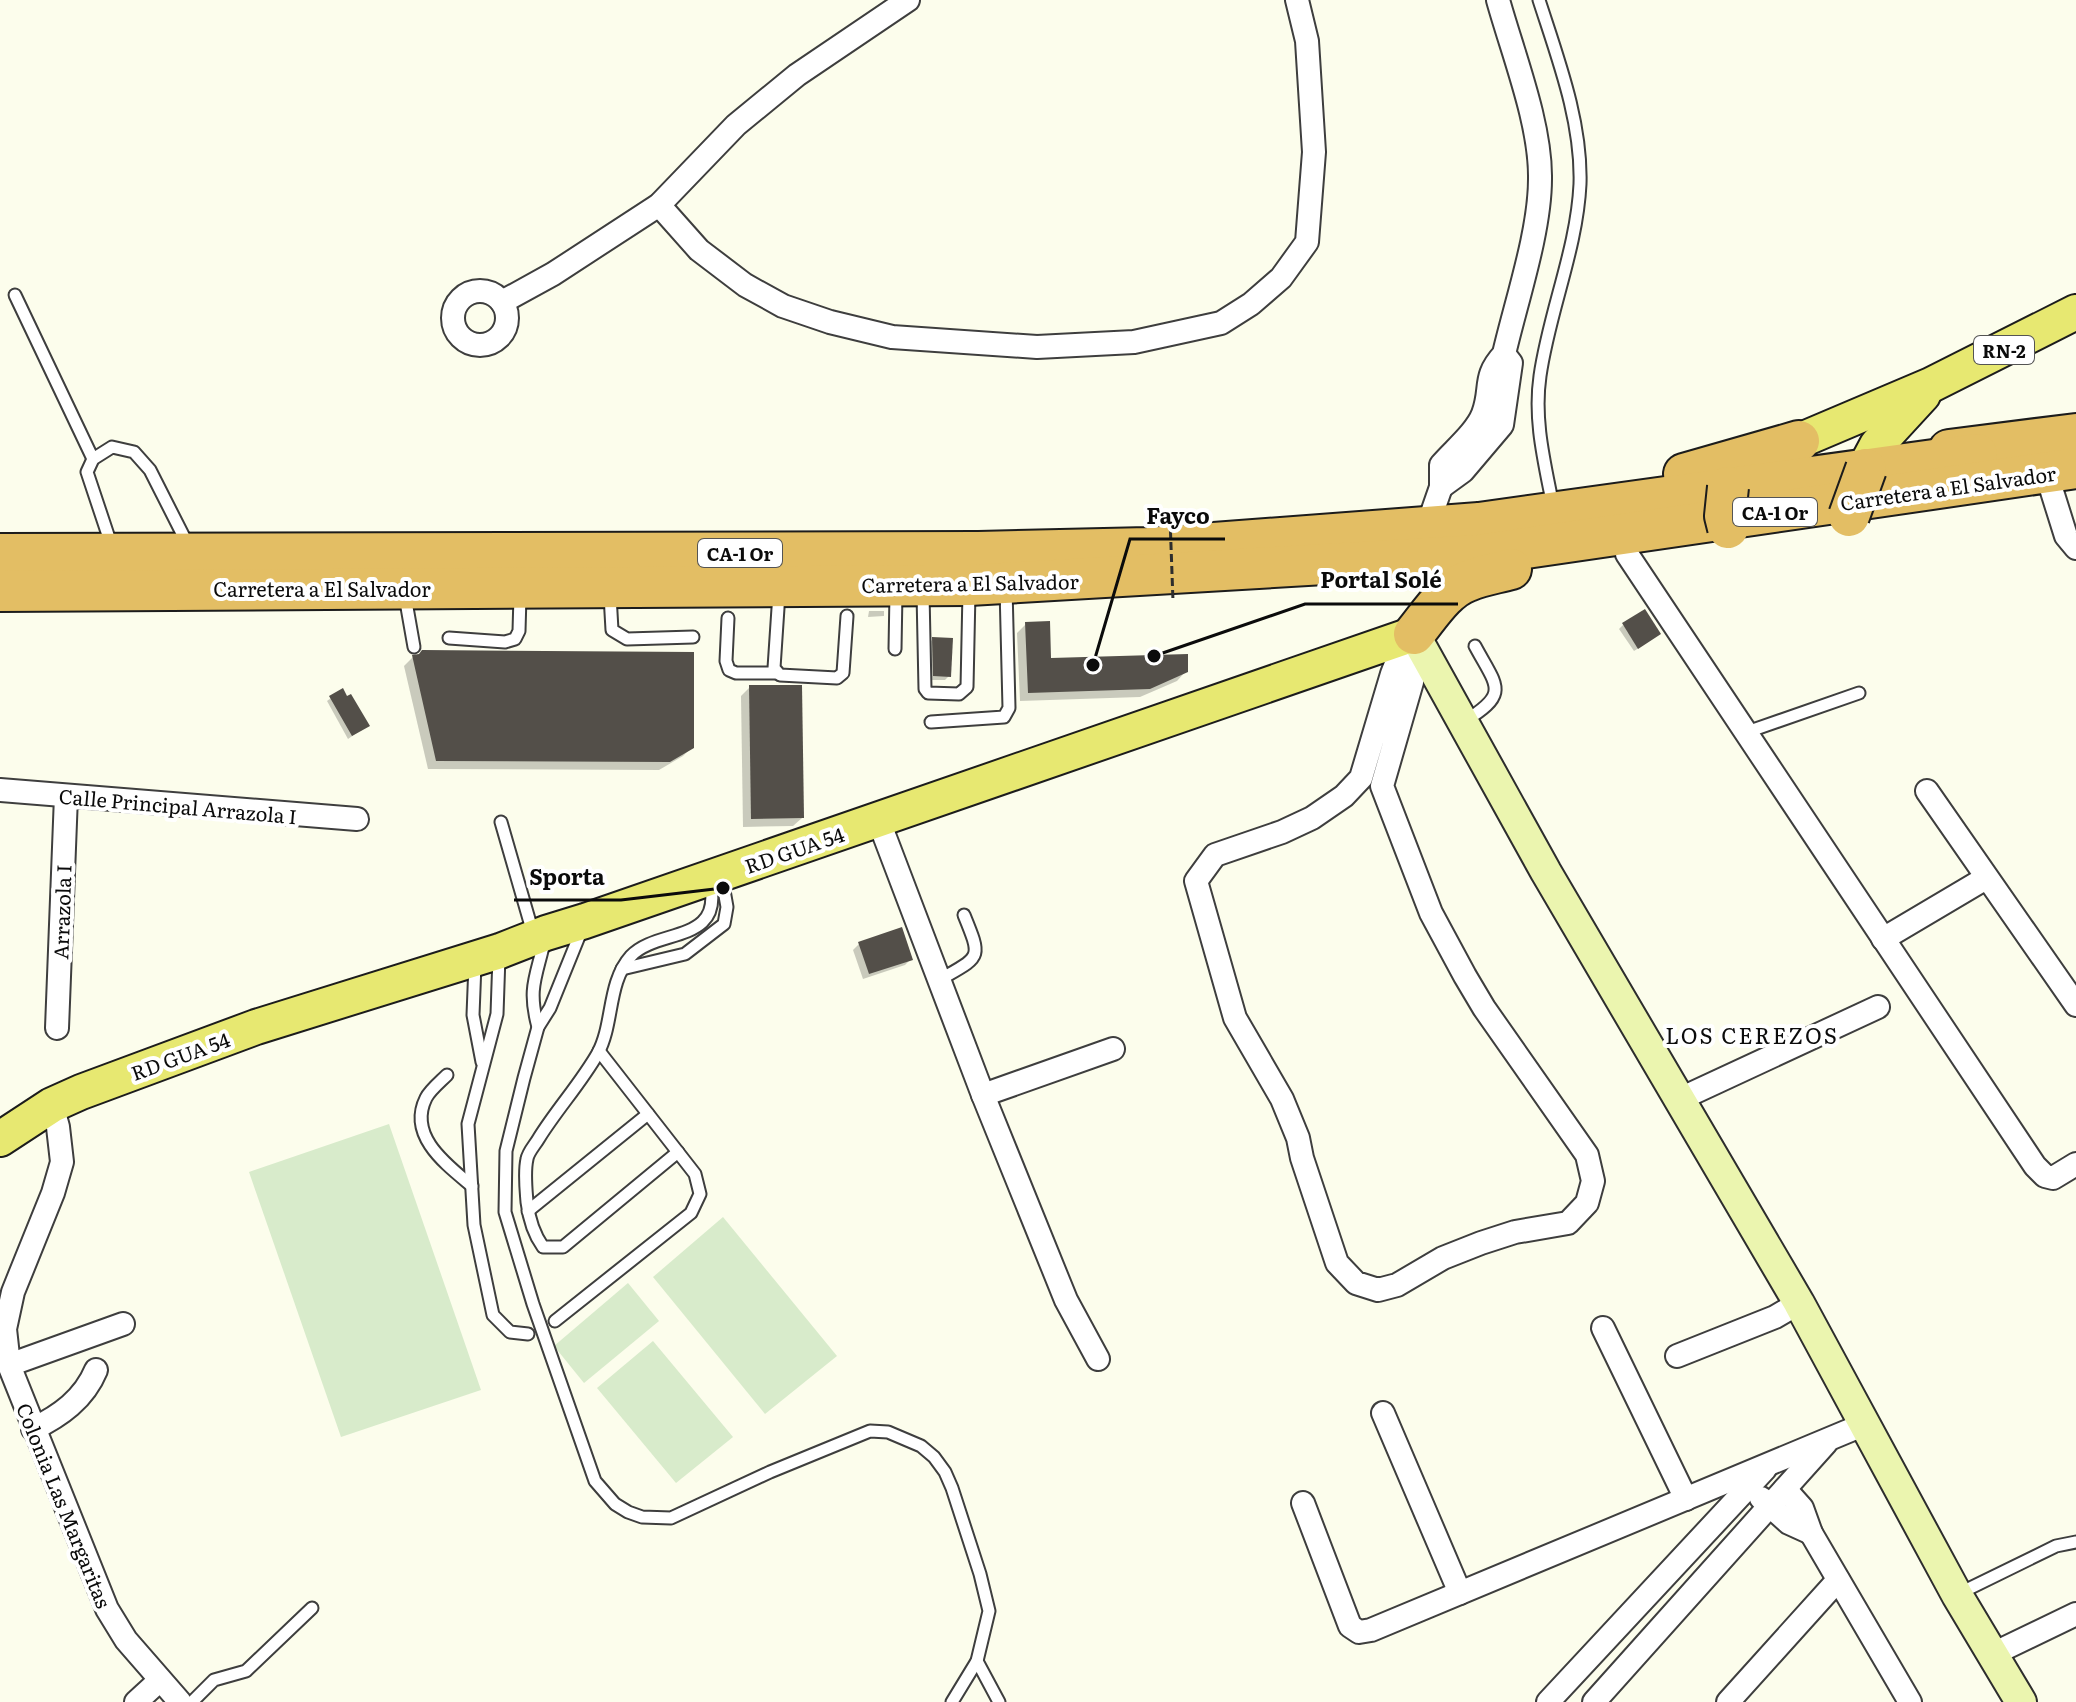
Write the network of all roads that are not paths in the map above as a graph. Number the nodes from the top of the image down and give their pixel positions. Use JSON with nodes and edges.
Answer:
{"nodes":[{"id":1,"x":908,"y":0,"type":"edge"},
{"id":2,"x":1297,"y":0,"type":"edge"},
{"id":3,"x":1498,"y":0,"type":"edge"},
{"id":4,"x":1539,"y":0,"type":"edge"},
{"id":5,"x":659,"y":205,"type":"junction"},
{"id":6,"x":15,"y":295,"type":"dead end"},
{"id":7,"x":502,"y":302,"type":"dead end"},
{"id":8,"x":2076,"y":312,"type":"edge"},
{"id":9,"x":1931,"y":385,"type":"junction"},
{"id":10,"x":2076,"y":434,"type":"edge"},
{"id":11,"x":1799,"y":441,"type":"junction"},
{"id":12,"x":2076,"y":441,"type":"edge"},
{"id":13,"x":93,"y":459,"type":"junction"},
{"id":14,"x":1867,"y":464,"type":"junction"},
{"id":15,"x":1672,"y":478,"type":"junction"},
{"id":16,"x":2067,"y":478,"type":"edge"},
{"id":17,"x":1735,"y":480,"type":"junction"},
{"id":18,"x":1551,"y":496,"type":"junction"},
{"id":19,"x":1437,"y":498,"type":"junction"},
{"id":20,"x":1847,"y":520,"type":"junction"},
{"id":21,"x":1159,"y":533,"type":"junction"},
{"id":22,"x":1735,"y":535,"type":"junction"},
{"id":23,"x":2076,"y":548,"type":"edge"},
{"id":24,"x":114,"y":553,"type":"junction"},
{"id":25,"x":191,"y":553,"type":"junction"},
{"id":26,"x":0,"y":554,"type":"edge"},
{"id":27,"x":1627,"y":554,"type":"junction"},
{"id":28,"x":1511,"y":569,"type":"junction"},
{"id":29,"x":1408,"y":578,"type":"junction"},
{"id":30,"x":1061,"y":581,"type":"junction"},
{"id":31,"x":910,"y":584,"type":"junction"},
{"id":32,"x":988,"y":584,"type":"junction"},
{"id":33,"x":780,"y":585,"type":"junction"},
{"id":34,"x":610,"y":586,"type":"junction"},
{"id":35,"x":520,"y":587,"type":"junction"},
{"id":36,"x":405,"y":588,"type":"junction"},
{"id":37,"x":0,"y":591,"type":"edge"},
{"id":38,"x":847,"y":616,"type":"dead end"},
{"id":39,"x":728,"y":618,"type":"dead end"},
{"id":40,"x":1414,"y":634,"type":"junction"},
{"id":41,"x":693,"y":637,"type":"dead end"},
{"id":42,"x":449,"y":638,"type":"dead end"},
{"id":43,"x":1475,"y":646,"type":"dead end"},
{"id":44,"x":414,"y":647,"type":"dead end"},
{"id":45,"x":895,"y":649,"type":"dead end"},
{"id":46,"x":776,"y":673,"type":"junction"},
{"id":47,"x":1859,"y":693,"type":"dead end"},
{"id":48,"x":931,"y":722,"type":"dead end"},
{"id":49,"x":1463,"y":723,"type":"junction"},
{"id":50,"x":1747,"y":732,"type":"junction"},
{"id":51,"x":1361,"y":778,"type":"junction"},
{"id":52,"x":1382,"y":786,"type":"junction"},
{"id":53,"x":0,"y":790,"type":"edge"},
{"id":54,"x":1927,"y":791,"type":"dead end"},
{"id":55,"x":66,"y":796,"type":"junction"},
{"id":56,"x":357,"y":819,"type":"dead end"},
{"id":57,"x":878,"y":819,"type":"junction"},
{"id":58,"x":501,"y":822,"type":"dead end"},
{"id":59,"x":715,"y":876,"type":"junction"},
{"id":60,"x":1986,"y":878,"type":"junction"},
{"id":61,"x":964,"y":915,"type":"dead end"},
{"id":62,"x":585,"y":921,"type":"junction"},
{"id":63,"x":540,"y":936,"type":"junction"},
{"id":64,"x":1883,"y":939,"type":"junction"},
{"id":65,"x":487,"y":955,"type":"junction"},
{"id":66,"x":622,"y":969,"type":"junction"},
{"id":67,"x":941,"y":979,"type":"junction"},
{"id":68,"x":2076,"y":1005,"type":"edge"},
{"id":69,"x":1878,"y":1007,"type":"dead end"},
{"id":70,"x":538,"y":1027,"type":"junction"},
{"id":71,"x":57,"y":1028,"type":"dead end"},
{"id":72,"x":1113,"y":1049,"type":"dead end"},
{"id":73,"x":599,"y":1051,"type":"junction"},
{"id":74,"x":483,"y":1066,"type":"junction"},
{"id":75,"x":447,"y":1075,"type":"dead end"},
{"id":76,"x":983,"y":1095,"type":"junction"},
{"id":77,"x":1680,"y":1099,"type":"junction"},
{"id":78,"x":52,"y":1105,"type":"junction"},
{"id":79,"x":648,"y":1114,"type":"junction"},
{"id":80,"x":0,"y":1139,"type":"edge"},
{"id":81,"x":678,"y":1152,"type":"junction"},
{"id":82,"x":2076,"y":1164,"type":"edge"},
{"id":83,"x":472,"y":1186,"type":"junction"},
{"id":84,"x":528,"y":1211,"type":"junction"},
{"id":85,"x":1799,"y":1303,"type":"junction"},
{"id":86,"x":555,"y":1321,"type":"dead end"},
{"id":87,"x":123,"y":1324,"type":"dead end"},
{"id":88,"x":1603,"y":1328,"type":"dead end"},
{"id":89,"x":528,"y":1334,"type":"dead end"},
{"id":90,"x":1677,"y":1356,"type":"dead end"},
{"id":91,"x":1098,"y":1359,"type":"dead end"},
{"id":92,"x":9,"y":1365,"type":"junction"},
{"id":93,"x":96,"y":1370,"type":"dead end"},
{"id":94,"x":1383,"y":1413,"type":"dead end"},
{"id":95,"x":1865,"y":1424,"type":"junction"},
{"id":96,"x":33,"y":1429,"type":"junction"},
{"id":97,"x":1832,"y":1437,"type":"junction"},
{"id":98,"x":1771,"y":1463,"type":"junction"},
{"id":99,"x":1748,"y":1487,"type":"junction"},
{"id":100,"x":1778,"y":1497,"type":"junction"},
{"id":101,"x":1686,"y":1499,"type":"junction"},
{"id":102,"x":1303,"y":1503,"type":"dead end"},
{"id":103,"x":2076,"y":1542,"type":"edge"},
{"id":104,"x":1838,"y":1580,"type":"junction"},
{"id":105,"x":1651,"y":1592,"type":"junction"},
{"id":106,"x":1460,"y":1593,"type":"junction"},
{"id":107,"x":1957,"y":1595,"type":"junction"},
{"id":108,"x":312,"y":1608,"type":"dead end"},
{"id":109,"x":1674,"y":1613,"type":"junction"},
{"id":110,"x":2076,"y":1614,"type":"edge"},
{"id":111,"x":1993,"y":1654,"type":"junction"},
{"id":112,"x":977,"y":1661,"type":"junction"},
{"id":113,"x":160,"y":1680,"type":"junction"},
{"id":114,"x":136,"y":1702,"type":"edge"},
{"id":115,"x":180,"y":1702,"type":"edge"},
{"id":116,"x":192,"y":1702,"type":"edge"},
{"id":117,"x":952,"y":1702,"type":"edge"},
{"id":118,"x":999,"y":1702,"type":"edge"},
{"id":119,"x":1548,"y":1702,"type":"edge"},
{"id":120,"x":1594,"y":1702,"type":"edge"},
{"id":121,"x":1728,"y":1702,"type":"edge"},
{"id":122,"x":1910,"y":1702,"type":"edge"},
{"id":123,"x":2021,"y":1702,"type":"edge"}],
"edges":[{"from":1,"to":5,"type":"street"},
{"from":2,"to":5,"type":"street"},
{"from":3,"to":19,"type":"street"},
{"from":4,"to":18,"type":"lane"},
{"from":5,"to":7,"type":"street"},
{"from":6,"to":13,"type":"lane"},
{"from":8,"to":9,"type":"main road","number":"RN-2"},
{"from":9,"to":11,"type":"main road","number":"RN-2"},
{"from":9,"to":14,"type":"main road","number":"RN-2"},
{"from":10,"to":14,"type":"highway"},
{"from":11,"to":15,"type":"highway"},
{"from":11,"to":17,"type":"highway"},
{"from":12,"to":21,"type":"highway","name":"Carretera a El Salvador","number":"CA-1 Or"},
{"from":13,"to":24,"type":"lane"},
{"from":13,"to":25,"type":"lane"},
{"from":14,"to":17,"type":"highway"},
{"from":14,"to":20,"type":"highway","bridge":true},
{"from":15,"to":17,"type":"highway"},
{"from":15,"to":18,"type":"highway"},
{"from":16,"to":20,"type":"highway"},
{"from":16,"to":23,"type":"street"},
{"from":16,"to":30,"type":"highway","name":"Carretera a El Salvador","number":"CA-1 Or"},
{"from":17,"to":22,"type":"highway","bridge":true},
{"from":18,"to":19,"type":"highway"},
{"from":19,"to":21,"type":"highway"},
{"from":20,"to":22,"type":"highway"},
{"from":21,"to":25,"type":"highway","name":"Carretera a El Salvador","number":"CA-1 Or"},
{"from":22,"to":27,"type":"highway"},
{"from":24,"to":25,"type":"highway","name":"Carretera a El Salvador","number":"CA-1 Or"},
{"from":24,"to":26,"type":"highway","name":"Carretera a El Salvador","number":"CA-1 Or"},
{"from":27,"to":28,"type":"highway"},
{"from":27,"to":50,"type":"street"},
{"from":28,"to":29,"type":"highway"},
{"from":28,"to":40,"type":"highway"},
{"from":29,"to":30,"type":"highway"},
{"from":29,"to":40,"type":"highway"},
{"from":30,"to":32,"type":"highway","name":"Carretera a El Salvador","number":"CA-1 Or"},
{"from":31,"to":32,"type":"highway","name":"Carretera a El Salvador","number":"CA-1 Or"},
{"from":31,"to":32,"type":"lane"},
{"from":31,"to":33,"type":"highway","name":"Carretera a El Salvador","number":"CA-1 Or"},
{"from":31,"to":45,"type":"lane"},
{"from":32,"to":48,"type":"lane"},
{"from":33,"to":34,"type":"highway","name":"Carretera a El Salvador","number":"CA-1 Or"},
{"from":33,"to":46,"type":"lane"},
{"from":34,"to":35,"type":"highway","name":"Carretera a El Salvador","number":"CA-1 Or"},
{"from":34,"to":41,"type":"lane"},
{"from":35,"to":36,"type":"highway","name":"Carretera a El Salvador","number":"CA-1 Or"},
{"from":35,"to":42,"type":"lane"},
{"from":36,"to":37,"type":"highway","name":"Carretera a El Salvador","number":"CA-1 Or"},
{"from":36,"to":44,"type":"lane"},
{"from":38,"to":46,"type":"lane"},
{"from":39,"to":46,"type":"lane"},
{"from":40,"to":49,"type":"street"},
{"from":40,"to":51,"type":"street"},
{"from":40,"to":52,"type":"street"},
{"from":40,"to":57,"type":"main road","name":"RD GUA 54"},
{"from":43,"to":49,"type":"lane"},
{"from":47,"to":50,"type":"lane"},
{"from":49,"to":77,"type":"street"},
{"from":50,"to":64,"type":"street"},
{"from":51,"to":52,"type":"street"},
{"from":51,"to":52,"type":"street"},
{"from":53,"to":55,"type":"street","name":"Calle Principal Arrazola I"},
{"from":54,"to":60,"type":"street"},
{"from":55,"to":56,"type":"street","name":"Calle Principal Arrazola I"},
{"from":55,"to":71,"type":"street","name":"Arrazola I"},
{"from":57,"to":59,"type":"main road","name":"RD GUA 54"},
{"from":57,"to":67,"type":"street"},
{"from":58,"to":63,"type":"lane"},
{"from":59,"to":62,"type":"main road","name":"RD GUA 54"},
{"from":59,"to":66,"type":"lane"},
{"from":59,"to":66,"type":"lane"},
{"from":60,"to":64,"type":"street"},
{"from":60,"to":68,"type":"street"},
{"from":61,"to":67,"type":"lane"},
{"from":62,"to":63,"type":"main road","name":"RD GUA 54"},
{"from":62,"to":70,"type":"lane"},
{"from":63,"to":65,"type":"main road","name":"RD GUA 54"},
{"from":63,"to":70,"type":"lane"},
{"from":64,"to":82,"type":"street"},
{"from":65,"to":74,"type":"lane"},
{"from":65,"to":74,"type":"lane"},
{"from":65,"to":78,"type":"main road","name":"RD GUA 54"},
{"from":66,"to":73,"type":"lane"},
{"from":67,"to":76,"type":"street"},
{"from":69,"to":77,"type":"street"},
{"from":70,"to":112,"type":"lane"},
{"from":72,"to":76,"type":"street"},
{"from":73,"to":79,"type":"lane"},
{"from":73,"to":84,"type":"lane"},
{"from":74,"to":83,"type":"lane"},
{"from":75,"to":83,"type":"lane"},
{"from":76,"to":91,"type":"street"},
{"from":77,"to":85,"type":"street"},
{"from":78,"to":80,"type":"main road","name":"RD GUA 54"},
{"from":78,"to":92,"type":"street","name":"Colonia Las Margaritas"},
{"from":79,"to":81,"type":"lane"},
{"from":79,"to":84,"type":"lane"},
{"from":81,"to":84,"type":"lane"},
{"from":81,"to":86,"type":"lane"},
{"from":83,"to":89,"type":"lane"},
{"from":85,"to":90,"type":"street"},
{"from":85,"to":95,"type":"street"},
{"from":87,"to":92,"type":"street"},
{"from":88,"to":101,"type":"street"},
{"from":92,"to":96,"type":"street","name":"Colonia Las Margaritas"},
{"from":93,"to":96,"type":"street"},
{"from":94,"to":106,"type":"street"},
{"from":95,"to":97,"type":"street"},
{"from":95,"to":107,"type":"street"},
{"from":96,"to":113,"type":"street","name":"Colonia Las Margaritas"},
{"from":97,"to":98,"type":"street"},
{"from":97,"to":100,"type":"street"},
{"from":98,"to":99,"type":"street"},
{"from":98,"to":101,"type":"street"},
{"from":99,"to":100,"type":"street"},
{"from":99,"to":105,"type":"street"},
{"from":100,"to":104,"type":"street"},
{"from":100,"to":109,"type":"street"},
{"from":101,"to":106,"type":"street"},
{"from":102,"to":106,"type":"street"},
{"from":103,"to":107,"type":"lane"},
{"from":104,"to":121,"type":"street"},
{"from":104,"to":122,"type":"street"},
{"from":105,"to":109,"type":"street"},
{"from":105,"to":119,"type":"street"},
{"from":107,"to":111,"type":"street"},
{"from":108,"to":116,"type":"lane"},
{"from":109,"to":120,"type":"street"},
{"from":110,"to":111,"type":"street"},
{"from":111,"to":123,"type":"street"},
{"from":112,"to":117,"type":"lane"},
{"from":112,"to":118,"type":"lane"},
{"from":113,"to":114,"type":"street"},
{"from":113,"to":115,"type":"street","name":"Colonia Las Margaritas"}]}
